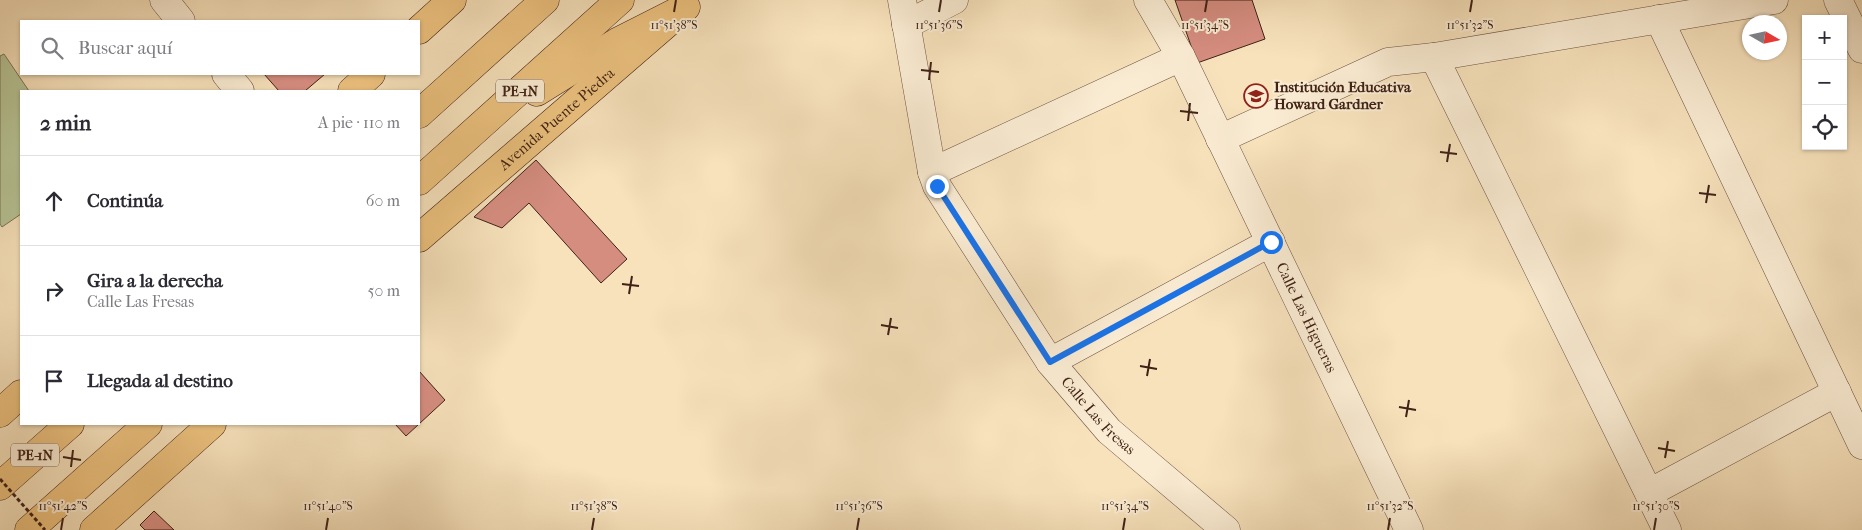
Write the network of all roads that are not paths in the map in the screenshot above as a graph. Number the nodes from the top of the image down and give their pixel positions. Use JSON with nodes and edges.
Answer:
{"nodes":[{"id":1,"x":164,"y":0,"type":"edge"},
{"id":2,"x":452,"y":0,"type":"edge"},
{"id":3,"x":545,"y":0,"type":"edge"},
{"id":4,"x":620,"y":0,"type":"edge"},
{"id":5,"x":954,"y":0,"type":"edge"},
{"id":6,"x":1148,"y":0,"type":"edge"},
{"id":7,"x":1774,"y":0,"type":"edge"},
{"id":8,"x":1838,"y":0,"type":"edge"},
{"id":9,"x":690,"y":3,"type":"edge"},
{"id":10,"x":904,"y":12,"type":"edge"},
{"id":11,"x":1658,"y":19,"type":"junction"},
{"id":12,"x":181,"y":20,"type":"edge"},
{"id":13,"x":420,"y":29,"type":"edge"},
{"id":14,"x":1862,"y":49,"type":"edge"},
{"id":15,"x":1181,"y":57,"type":"junction"},
{"id":16,"x":1434,"y":57,"type":"junction"},
{"id":17,"x":227,"y":75,"type":"edge"},
{"id":18,"x":370,"y":75,"type":"edge"},
{"id":19,"x":239,"y":90,"type":"edge"},
{"id":20,"x":353,"y":90,"type":"edge"},
{"id":21,"x":420,"y":113,"type":"edge"},
{"id":22,"x":474,"y":132,"type":"junction"},
{"id":23,"x":1220,"y":139,"type":"junction"},
{"id":24,"x":932,"y":172,"type":"junction"},
{"id":25,"x":420,"y":180,"type":"edge"},
{"id":26,"x":420,"y":237,"type":"edge"},
{"id":27,"x":1271,"y":242,"type":"junction"},
{"id":28,"x":1050,"y":362,"type":"junction"},
{"id":29,"x":1837,"y":392,"type":"junction"},
{"id":30,"x":20,"y":395,"type":"edge"},
{"id":31,"x":0,"y":414,"type":"edge"},
{"id":32,"x":69,"y":425,"type":"edge"},
{"id":33,"x":147,"y":425,"type":"edge"},
{"id":34,"x":211,"y":425,"type":"edge"},
{"id":35,"x":1862,"y":445,"type":"edge"},
{"id":36,"x":0,"y":486,"type":"edge"},
{"id":37,"x":1649,"y":492,"type":"junction"},
{"id":38,"x":29,"y":530,"type":"edge"},
{"id":39,"x":94,"y":530,"type":"edge"},
{"id":40,"x":1226,"y":530,"type":"edge"},
{"id":41,"x":1409,"y":530,"type":"edge"},
{"id":42,"x":1667,"y":530,"type":"edge"}],
"edges":[{"from":1,"to":12,"type":"street"},
{"from":2,"to":13,"type":"main road"},
{"from":3,"to":21,"type":"main road"},
{"from":4,"to":22,"type":"main road","number":"PE-1N"},
{"from":5,"to":10,"type":"street"},
{"from":6,"to":15,"type":"street","name":"Calle Las Higueras"},
{"from":7,"to":11,"type":"street"},
{"from":8,"to":14,"type":"street"},
{"from":9,"to":22,"type":"main road"},
{"from":9,"to":26,"type":"main road","name":"Avenida Puente Piedra"},
{"from":10,"to":24,"type":"street","name":"Calle Las Fresas"},
{"from":11,"to":16,"type":"street"},
{"from":11,"to":29,"type":"street"},
{"from":15,"to":23,"type":"street","name":"Calle Las Higueras"},
{"from":15,"to":24,"type":"street"},
{"from":16,"to":23,"type":"street"},
{"from":16,"to":37,"type":"street"},
{"from":17,"to":19,"type":"street"},
{"from":18,"to":20,"type":"main road"},
{"from":22,"to":25,"type":"main road","number":"PE-1N"},
{"from":23,"to":27,"type":"street","name":"Calle Las Higueras"},
{"from":24,"to":28,"type":"street","name":"Calle Las Fresas"},
{"from":27,"to":28,"type":"street"},
{"from":27,"to":41,"type":"street","name":"Calle Las Higueras"},
{"from":28,"to":40,"type":"street","name":"Calle Las Fresas"},
{"from":29,"to":35,"type":"street"},
{"from":29,"to":37,"type":"street"},
{"from":30,"to":31,"type":"main road"},
{"from":32,"to":36,"type":"main road","number":"PE-1N"},
{"from":33,"to":38,"type":"main road"},
{"from":34,"to":39,"type":"main road"},
{"from":37,"to":42,"type":"street"}]}
